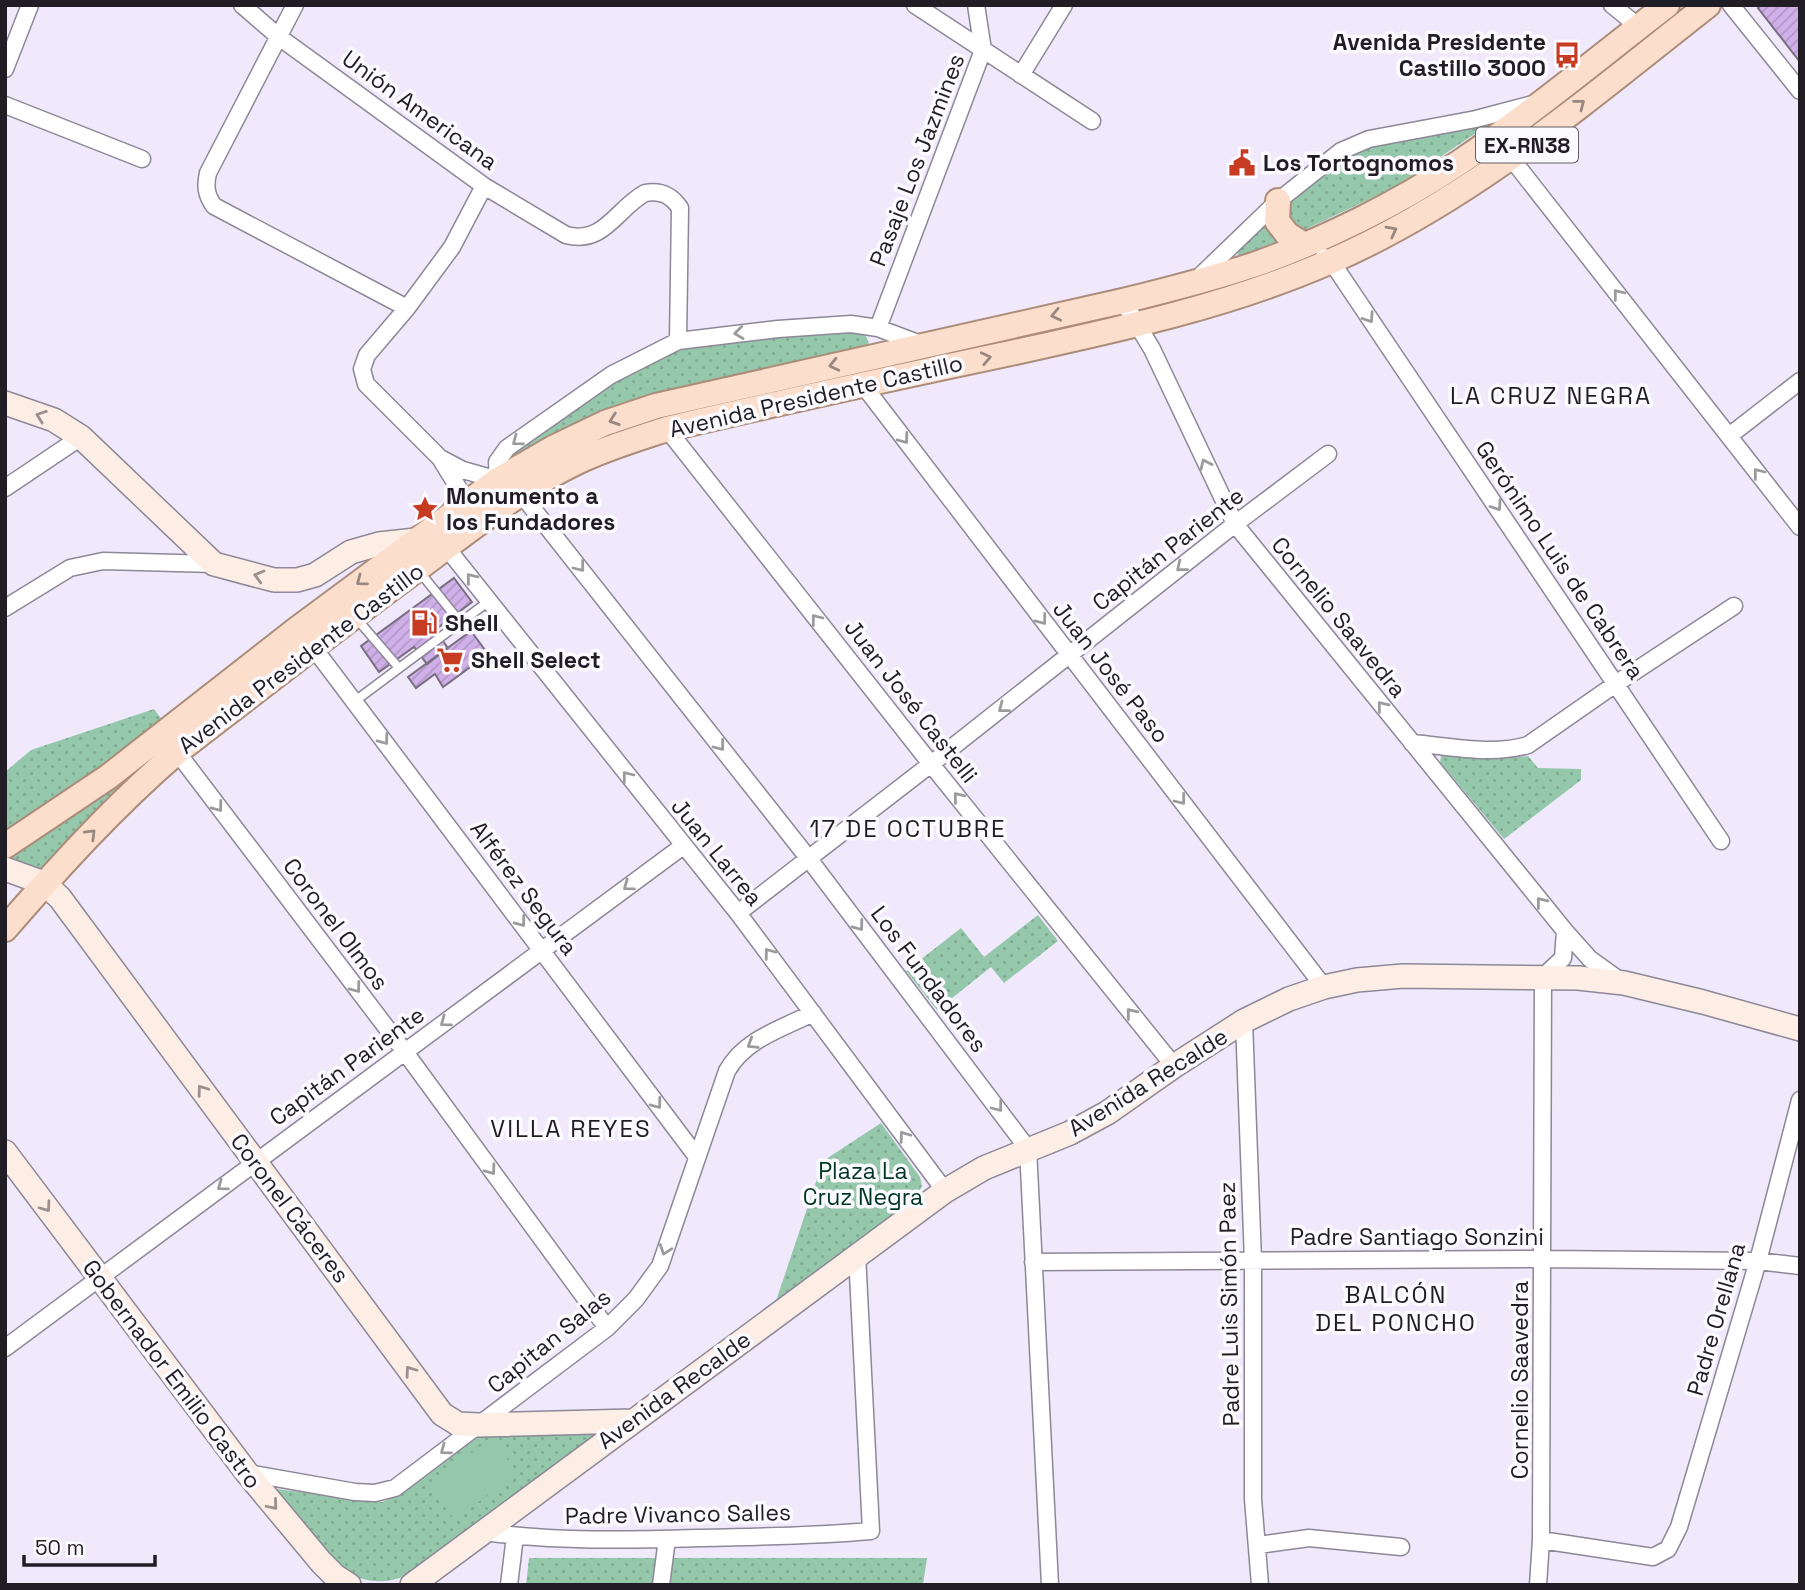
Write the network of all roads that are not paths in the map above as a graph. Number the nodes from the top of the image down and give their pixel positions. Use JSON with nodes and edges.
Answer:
{"nodes":[{"id":1,"x":30,"y":5,"type":"edge"},
{"id":2,"x":242,"y":5,"type":"edge"},
{"id":3,"x":295,"y":5,"type":"edge"},
{"id":4,"x":915,"y":5,"type":"edge"},
{"id":5,"x":976,"y":5,"type":"edge"},
{"id":6,"x":1064,"y":5,"type":"edge"},
{"id":7,"x":1612,"y":5,"type":"edge"},
{"id":8,"x":1667,"y":5,"type":"edge"},
{"id":9,"x":1708,"y":5,"type":"edge"},
{"id":10,"x":1731,"y":5,"type":"edge"},
{"id":11,"x":1639,"y":27,"type":"junction"},
{"id":12,"x":279,"y":37,"type":"junction"},
{"id":13,"x":983,"y":50,"type":"junction"},
{"id":14,"x":5,"y":69,"type":"edge"},
{"id":15,"x":1021,"y":75,"type":"junction"},
{"id":16,"x":1800,"y":92,"type":"edge"},
{"id":17,"x":1542,"y":102,"type":"junction"},
{"id":18,"x":5,"y":105,"type":"edge"},
{"id":19,"x":1092,"y":121,"type":"dead end"},
{"id":20,"x":1510,"y":158,"type":"junction"},
{"id":21,"x":142,"y":159,"type":"dead end"},
{"id":22,"x":484,"y":186,"type":"junction"},
{"id":23,"x":1278,"y":201,"type":"junction"},
{"id":24,"x":1304,"y":245,"type":"junction"},
{"id":25,"x":1331,"y":261,"type":"junction"},
{"id":26,"x":1192,"y":284,"type":"junction"},
{"id":27,"x":1123,"y":301,"type":"junction"},
{"id":28,"x":407,"y":308,"type":"junction"},
{"id":29,"x":1138,"y":324,"type":"junction"},
{"id":30,"x":878,"y":328,"type":"junction"},
{"id":31,"x":678,"y":341,"type":"junction"},
{"id":32,"x":926,"y":345,"type":"junction"},
{"id":33,"x":1800,"y":381,"type":"edge"},
{"id":34,"x":863,"y":385,"type":"junction"},
{"id":35,"x":5,"y":403,"type":"edge"},
{"id":36,"x":667,"y":429,"type":"junction"},
{"id":37,"x":1729,"y":436,"type":"junction"},
{"id":38,"x":81,"y":437,"type":"junction"},
{"id":39,"x":1328,"y":454,"type":"dead end"},
{"id":40,"x":440,"y":458,"type":"junction"},
{"id":41,"x":498,"y":480,"type":"junction"},
{"id":42,"x":5,"y":488,"type":"edge"},
{"id":43,"x":522,"y":495,"type":"junction"},
{"id":44,"x":467,"y":502,"type":"junction"},
{"id":45,"x":1235,"y":524,"type":"junction"},
{"id":46,"x":1800,"y":527,"type":"edge"},
{"id":47,"x":416,"y":540,"type":"junction"},
{"id":48,"x":446,"y":547,"type":"junction"},
{"id":49,"x":214,"y":565,"type":"junction"},
{"id":50,"x":417,"y":569,"type":"junction"},
{"id":51,"x":489,"y":601,"type":"junction"},
{"id":52,"x":1734,"y":606,"type":"dead end"},
{"id":53,"x":5,"y":608,"type":"edge"},
{"id":54,"x":354,"y":615,"type":"junction"},
{"id":55,"x":460,"y":622,"type":"junction"},
{"id":56,"x":313,"y":647,"type":"junction"},
{"id":57,"x":1070,"y":656,"type":"junction"},
{"id":58,"x":399,"y":668,"type":"junction"},
{"id":59,"x":1616,"y":683,"type":"junction"},
{"id":60,"x":355,"y":701,"type":"junction"},
{"id":61,"x":1412,"y":743,"type":"junction"},
{"id":62,"x":177,"y":752,"type":"junction"},
{"id":63,"x":931,"y":764,"type":"junction"},
{"id":64,"x":1721,"y":841,"type":"dead end"},
{"id":65,"x":5,"y":846,"type":"edge"},
{"id":66,"x":683,"y":846,"type":"junction"},
{"id":67,"x":809,"y":859,"type":"junction"},
{"id":68,"x":5,"y":869,"type":"edge"},
{"id":69,"x":44,"y":883,"type":"junction"},
{"id":70,"x":738,"y":913,"type":"junction"},
{"id":71,"x":5,"y":929,"type":"edge"},
{"id":72,"x":1566,"y":932,"type":"junction"},
{"id":73,"x":541,"y":949,"type":"junction"},
{"id":74,"x":1543,"y":977,"type":"junction"},
{"id":75,"x":1624,"y":983,"type":"junction"},
{"id":76,"x":1324,"y":987,"type":"junction"},
{"id":77,"x":813,"y":1013,"type":"junction"},
{"id":78,"x":1244,"y":1021,"type":"junction"},
{"id":79,"x":1800,"y":1029,"type":"edge"},
{"id":80,"x":405,"y":1052,"type":"junction"},
{"id":81,"x":1174,"y":1066,"type":"junction"},
{"id":82,"x":1800,"y":1100,"type":"edge"},
{"id":83,"x":1028,"y":1149,"type":"junction"},
{"id":84,"x":5,"y":1152,"type":"edge"},
{"id":85,"x":697,"y":1157,"type":"junction"},
{"id":86,"x":255,"y":1162,"type":"junction"},
{"id":87,"x":945,"y":1191,"type":"junction"},
{"id":88,"x":857,"y":1254,"type":"junction"},
{"id":89,"x":1543,"y":1259,"type":"junction"},
{"id":90,"x":1253,"y":1261,"type":"junction"},
{"id":91,"x":1758,"y":1261,"type":"junction"},
{"id":92,"x":1033,"y":1262,"type":"junction"},
{"id":93,"x":1800,"y":1266,"type":"edge"},
{"id":94,"x":98,"y":1278,"type":"junction"},
{"id":95,"x":607,"y":1328,"type":"junction"},
{"id":96,"x":5,"y":1348,"type":"edge"},
{"id":97,"x":632,"y":1421,"type":"junction"},
{"id":98,"x":479,"y":1425,"type":"junction"},
{"id":99,"x":247,"y":1473,"type":"junction"},
{"id":100,"x":485,"y":1532,"type":"junction"},
{"id":101,"x":515,"y":1536,"type":"junction"},
{"id":102,"x":667,"y":1539,"type":"junction"},
{"id":103,"x":1541,"y":1540,"type":"junction"},
{"id":104,"x":1258,"y":1545,"type":"junction"},
{"id":105,"x":1401,"y":1547,"type":"dead end"},
{"id":106,"x":1258,"y":1584,"type":"edge"},
{"id":107,"x":349,"y":1585,"type":"edge"},
{"id":108,"x":412,"y":1585,"type":"edge"},
{"id":109,"x":509,"y":1585,"type":"edge"},
{"id":110,"x":661,"y":1585,"type":"edge"},
{"id":111,"x":1050,"y":1585,"type":"edge"},
{"id":112,"x":1538,"y":1585,"type":"edge"}],
"edges":[{"from":1,"to":14,"type":"street"},
{"from":2,"to":12,"type":"street","name":"Unión Americana"},
{"from":3,"to":12,"type":"street"},
{"from":4,"to":13,"type":"street"},
{"from":5,"to":13,"type":"street","name":"Pasaje Los Jazmines"},
{"from":6,"to":15,"type":"street"},
{"from":7,"to":11,"type":"street"},
{"from":8,"to":11,"type":"main road","name":"Avenida Presidente Castillo","number":"EX-RN38"},
{"from":20,"to":9,"type":"main road","name":"Avenida Presidente Castillo","number":"EX-RN38","one_way":true},
{"from":10,"to":16,"type":"street"},
{"from":11,"to":17,"type":"main road","name":"Avenida Presidente Castillo","number":"EX-RN38"},
{"from":12,"to":22,"type":"street","name":"Unión Americana"},
{"from":12,"to":28,"type":"street"},
{"from":13,"to":15,"type":"street"},
{"from":13,"to":30,"type":"street","name":"Pasaje Los Jazmines"},
{"from":15,"to":19,"type":"street"},
{"from":17,"to":23,"type":"street"},
{"from":17,"to":24,"type":"main road","name":"Avenida Presidente Castillo","number":"EX-RN38"},
{"from":18,"to":21,"type":"street"},
{"from":25,"to":20,"type":"main road","name":"Avenida Presidente Castillo","number":"EX-RN38","one_way":true},
{"from":37,"to":20,"type":"street","one_way":true},
{"from":22,"to":28,"type":"street"},
{"from":22,"to":31,"type":"street","name":"Unión Americana"},
{"from":23,"to":24,"type":"main road"},
{"from":23,"to":26,"type":"street"},
{"from":24,"to":25,"type":"street","name":"Gerónimo Luis de Cabrera"},
{"from":24,"to":26,"type":"main road","name":"Avenida Presidente Castillo","number":"EX-RN38"},
{"from":25,"to":29,"type":"main road","name":"Avenida Presidente Castillo","number":"EX-RN38"},
{"from":25,"to":59,"type":"street","name":"Gerónimo Luis de Cabrera","one_way":true},
{"from":26,"to":27,"type":"main road","name":"Avenida Presidente Castillo","number":"EX-RN38"},
{"from":27,"to":29,"type":"street","name":"Cornelio Saavedra"},
{"from":27,"to":32,"type":"main road","name":"Avenida Presidente Castillo","number":"EX-RN38","one_way":true},
{"from":28,"to":40,"type":"street"},
{"from":34,"to":29,"type":"main road","name":"Avenida Presidente Castillo","number":"EX-RN38","one_way":true},
{"from":45,"to":29,"type":"street","name":"Cornelio Saavedra","one_way":true},
{"from":30,"to":31,"type":"street","one_way":true},
{"from":30,"to":32,"type":"street"},
{"from":31,"to":41,"type":"street","one_way":true},
{"from":32,"to":41,"type":"main road","name":"Avenida Presidente Castillo","number":"EX-RN38","one_way":true},
{"from":33,"to":37,"type":"street"},
{"from":34,"to":36,"type":"main road","name":"Avenida Presidente Castillo","number":"EX-RN38"},
{"from":34,"to":57,"type":"street","name":"Juan José Paso","one_way":true},
{"from":38,"to":35,"type":"street","one_way":true},
{"from":36,"to":43,"type":"main road","name":"Avenida Presidente Castillo","number":"EX-RN38"},
{"from":63,"to":36,"type":"street","name":"Juan José Castelli","one_way":true},
{"from":46,"to":37,"type":"street","one_way":true},
{"from":38,"to":42,"type":"street"},
{"from":38,"to":49,"type":"street"},
{"from":39,"to":45,"type":"street","name":"Capitán Pariente"},
{"from":40,"to":41,"type":"street"},
{"from":40,"to":44,"type":"street"},
{"from":41,"to":44,"type":"main road","name":"Avenida Presidente Castillo","number":"EX-RN38"},
{"from":43,"to":48,"type":"main road","name":"Avenida Presidente Castillo","number":"EX-RN38"},
{"from":43,"to":67,"type":"street","name":"Los Fundadores","one_way":true},
{"from":44,"to":47,"type":"main road","name":"Avenida Presidente Castillo","number":"EX-RN38"},
{"from":45,"to":57,"type":"street","name":"Capitán Pariente","one_way":true},
{"from":61,"to":45,"type":"street","name":"Cornelio Saavedra","one_way":true},
{"from":47,"to":49,"type":"street","one_way":true},
{"from":47,"to":65,"type":"main road","name":"Avenida Presidente Castillo","number":"EX-RN38","one_way":true},
{"from":48,"to":50,"type":"main road","name":"Avenida Presidente Castillo","number":"EX-RN38"},
{"from":51,"to":48,"type":"street","name":"Juan Larrea","one_way":true},
{"from":49,"to":53,"type":"street"},
{"from":50,"to":54,"type":"main road","name":"Avenida Presidente Castillo","number":"EX-RN38"},
{"from":50,"to":55,"type":"lane"},
{"from":51,"to":55,"type":"lane"},
{"from":66,"to":51,"type":"street","name":"Juan Larrea","one_way":true},
{"from":52,"to":59,"type":"street"},
{"from":54,"to":56,"type":"main road","name":"Avenida Presidente Castillo","number":"EX-RN38"},
{"from":54,"to":58,"type":"lane"},
{"from":55,"to":58,"type":"lane"},
{"from":56,"to":60,"type":"street","name":"Alférez Segura"},
{"from":56,"to":62,"type":"main road","name":"Avenida Presidente Castillo","number":"EX-RN38"},
{"from":57,"to":63,"type":"street","name":"Capitán Pariente","one_way":true},
{"from":57,"to":76,"type":"street","name":"Juan José Paso","one_way":true},
{"from":58,"to":60,"type":"lane"},
{"from":59,"to":61,"type":"street"},
{"from":59,"to":64,"type":"street","name":"Gerónimo Luis de Cabrera"},
{"from":60,"to":73,"type":"street","name":"Alférez Segura","one_way":true},
{"from":72,"to":61,"type":"street","name":"Cornelio Saavedra","one_way":true},
{"from":69,"to":62,"type":"main road","name":"Avenida Presidente Castillo","number":"EX-RN38","one_way":true},
{"from":62,"to":80,"type":"street","name":"Coronel Olmos","one_way":true},
{"from":63,"to":67,"type":"street","name":"Capitán Pariente"},
{"from":81,"to":63,"type":"street","name":"Juan José Castelli","one_way":true},
{"from":66,"to":70,"type":"street","name":"Juan Larrea"},
{"from":66,"to":73,"type":"street","name":"Capitán Pariente","one_way":true},
{"from":67,"to":70,"type":"street","name":"Capitán Pariente"},
{"from":67,"to":83,"type":"street","name":"Los Fundadores","one_way":true},
{"from":68,"to":69,"type":"street","name":"Coronel Cáceres"},
{"from":69,"to":71,"type":"main road","name":"Avenida Presidente Castillo","number":"EX-RN38"},
{"from":86,"to":69,"type":"street","name":"Coronel Cáceres","one_way":true},
{"from":77,"to":70,"type":"street","name":"Juan Larrea","one_way":true},
{"from":72,"to":74,"type":"street"},
{"from":72,"to":75,"type":"street","name":"Cornelio Saavedra"},
{"from":73,"to":80,"type":"street","name":"Capitán Pariente","one_way":true},
{"from":73,"to":85,"type":"street","name":"Alférez Segura","one_way":true},
{"from":74,"to":75,"type":"street","name":"Avenida Recalde"},
{"from":74,"to":76,"type":"street","name":"Avenida Recalde"},
{"from":74,"to":89,"type":"street","name":"Cornelio Saavedra"},
{"from":75,"to":79,"type":"street","name":"Avenida Recalde"},
{"from":76,"to":78,"type":"street","name":"Avenida Recalde"},
{"from":77,"to":85,"type":"street","name":"Capitan Salas","one_way":true},
{"from":87,"to":77,"type":"street","name":"Juan Larrea","one_way":true},
{"from":78,"to":81,"type":"street","name":"Avenida Recalde"},
{"from":78,"to":90,"type":"street","name":"Padre Luis Simón Paez"},
{"from":80,"to":86,"type":"street","name":"Capitán Pariente"},
{"from":80,"to":95,"type":"street","name":"Coronel Olmos","one_way":true},
{"from":81,"to":83,"type":"street","name":"Avenida Recalde"},
{"from":82,"to":91,"type":"street","name":"Padre Orellana"},
{"from":83,"to":87,"type":"street","name":"Avenida Recalde"},
{"from":83,"to":92,"type":"street"},
{"from":84,"to":94,"type":"street","name":"Gobernador Emilio Castro","one_way":true},
{"from":85,"to":95,"type":"street","name":"Capitan Salas","one_way":true},
{"from":86,"to":94,"type":"street","name":"Capitán Pariente","one_way":true},
{"from":98,"to":86,"type":"street","name":"Coronel Cáceres","one_way":true},
{"from":87,"to":88,"type":"street","name":"Avenida Recalde"},
{"from":88,"to":97,"type":"street","name":"Avenida Recalde"},
{"from":88,"to":102,"type":"street","name":"Padre Vivanco Salles"},
{"from":89,"to":90,"type":"street","name":"Padre Santiago Sonzini"},
{"from":89,"to":91,"type":"street","name":"Padre Santiago Sonzini"},
{"from":89,"to":103,"type":"street","name":"Cornelio Saavedra"},
{"from":90,"to":92,"type":"street","name":"Padre Santiago Sonzini"},
{"from":90,"to":104,"type":"street","name":"Padre Luis Simón Paez"},
{"from":91,"to":93,"type":"street","name":"Padre Santiago Sonzini"},
{"from":91,"to":103,"type":"street","name":"Padre Orellana"},
{"from":92,"to":111,"type":"street"},
{"from":94,"to":96,"type":"street","name":"Capitán Pariente"},
{"from":94,"to":99,"type":"street","name":"Gobernador Emilio Castro"},
{"from":95,"to":98,"type":"street","name":"Capitan Salas"},
{"from":97,"to":98,"type":"street","name":"Coronel Cáceres"},
{"from":97,"to":100,"type":"street","name":"Avenida Recalde"},
{"from":98,"to":99,"type":"street","name":"Capitan Salas","one_way":true},
{"from":99,"to":107,"type":"street","name":"Gobernador Emilio Castro","one_way":true},
{"from":100,"to":101,"type":"street","name":"Padre Vivanco Salles"},
{"from":100,"to":108,"type":"street","name":"Avenida Recalde"},
{"from":101,"to":102,"type":"street","name":"Padre Vivanco Salles"},
{"from":101,"to":109,"type":"street"},
{"from":102,"to":110,"type":"street"},
{"from":103,"to":112,"type":"street","name":"Cornelio Saavedra"},
{"from":104,"to":105,"type":"street"},
{"from":104,"to":106,"type":"street","name":"Padre Luis Simón Paez"}]}
